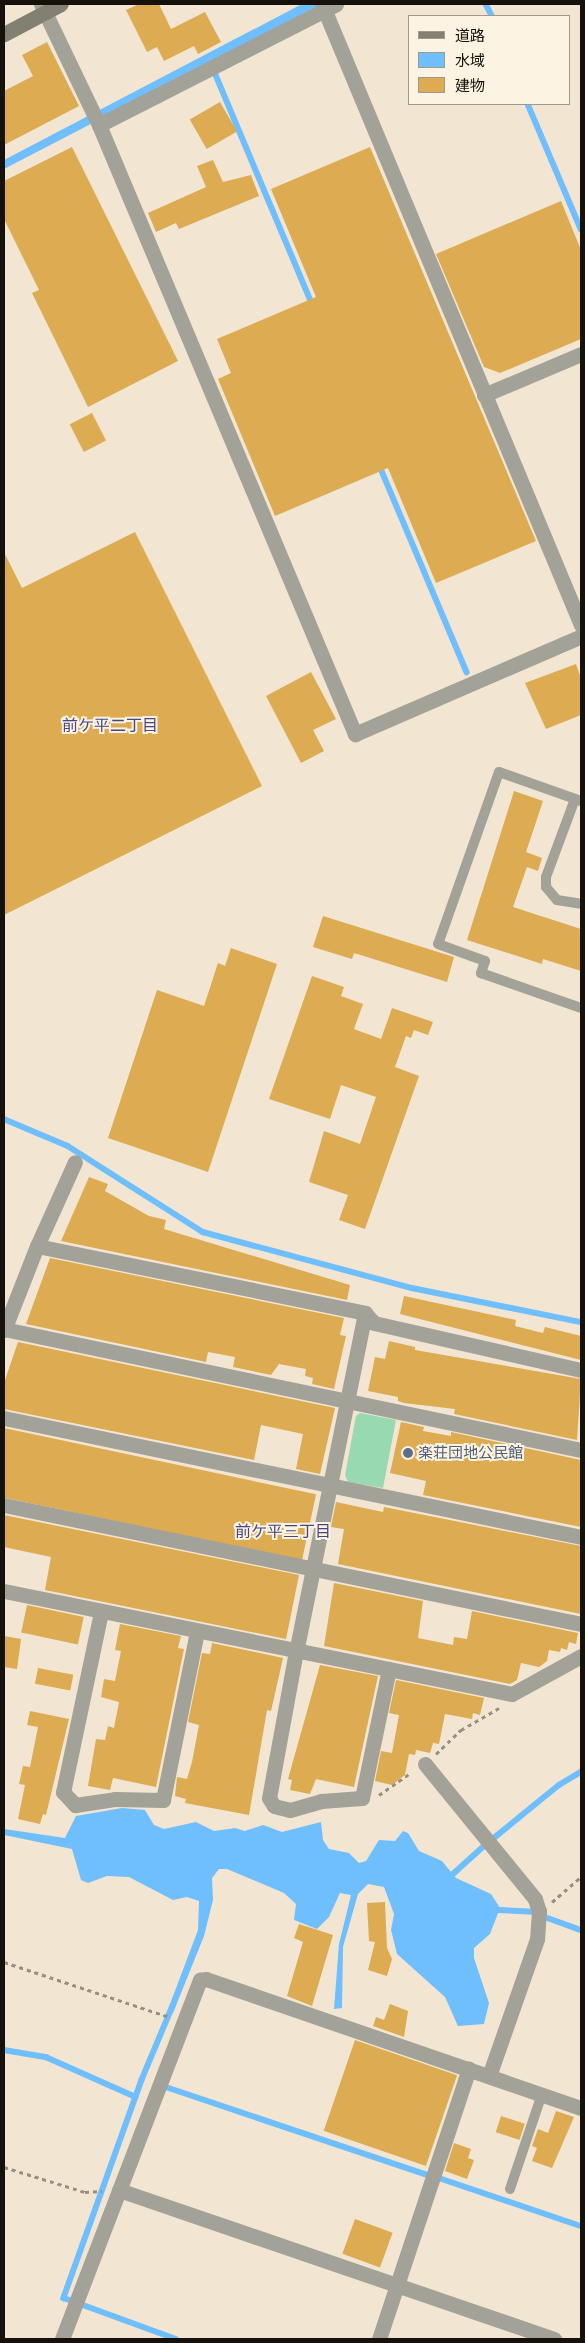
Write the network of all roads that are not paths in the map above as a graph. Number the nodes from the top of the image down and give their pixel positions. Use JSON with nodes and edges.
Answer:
{"nodes":[{"id":1,"x":61,"y":4,"type":"edge"},
{"id":2,"x":327,"y":6,"type":"edge"},
{"id":3,"x":43,"y":8,"type":"edge"},
{"id":4,"x":4,"y":34,"type":"edge"},
{"id":5,"x":99,"y":126,"type":"junction"},
{"id":6,"x":581,"y":354,"type":"edge"},
{"id":7,"x":484,"y":395,"type":"junction"},
{"id":8,"x":581,"y":625,"type":"edge"},
{"id":9,"x":581,"y":636,"type":"edge"},
{"id":10,"x":578,"y":800,"type":"edge"},
{"id":11,"x":581,"y":904,"type":"edge"},
{"id":12,"x":581,"y":1008,"type":"edge"},
{"id":13,"x":74,"y":1162,"type":"dead end"},
{"id":14,"x":37,"y":1246,"type":"junction"},
{"id":15,"x":365,"y":1313,"type":"junction"},
{"id":16,"x":4,"y":1330,"type":"edge"},
{"id":17,"x":581,"y":1370,"type":"edge"},
{"id":18,"x":347,"y":1401,"type":"junction"},
{"id":19,"x":4,"y":1418,"type":"edge"},
{"id":20,"x":581,"y":1450,"type":"edge"},
{"id":21,"x":330,"y":1485,"type":"junction"},
{"id":22,"x":4,"y":1505,"type":"edge"},
{"id":23,"x":581,"y":1537,"type":"edge"},
{"id":24,"x":313,"y":1569,"type":"junction"},
{"id":25,"x":4,"y":1591,"type":"edge"},
{"id":26,"x":101,"y":1612,"type":"junction"},
{"id":27,"x":581,"y":1624,"type":"edge"},
{"id":28,"x":197,"y":1631,"type":"junction"},
{"id":29,"x":296,"y":1651,"type":"junction"},
{"id":30,"x":581,"y":1656,"type":"edge"},
{"id":31,"x":389,"y":1669,"type":"junction"},
{"id":32,"x":425,"y":1764,"type":"road end"},
{"id":33,"x":469,"y":2069,"type":"junction"},
{"id":34,"x":489,"y":2076,"type":"junction"},
{"id":35,"x":542,"y":2094,"type":"junction"},
{"id":36,"x":581,"y":2108,"type":"edge"},
{"id":37,"x":510,"y":2189,"type":"dead end"},
{"id":38,"x":119,"y":2190,"type":"junction"},
{"id":39,"x":398,"y":2285,"type":"junction"},
{"id":40,"x":62,"y":2339,"type":"edge"},
{"id":41,"x":379,"y":2339,"type":"edge"},
{"id":42,"x":554,"y":2339,"type":"edge"}],
"edges":[{"from":1,"to":3,"type":"main road"},
{"from":2,"to":5,"type":"street"},
{"from":2,"to":7,"type":"street"},
{"from":3,"to":4,"type":"main road"},
{"from":3,"to":5,"type":"street"},
{"from":5,"to":9,"type":"street"},
{"from":6,"to":7,"type":"street"},
{"from":7,"to":8,"type":"street"},
{"from":10,"to":11,"type":"lane"},
{"from":10,"to":12,"type":"lane"},
{"from":13,"to":14,"type":"street"},
{"from":14,"to":15,"type":"street"},
{"from":14,"to":16,"type":"street"},
{"from":15,"to":17,"type":"street"},
{"from":15,"to":18,"type":"street"},
{"from":16,"to":18,"type":"street"},
{"from":18,"to":20,"type":"street"},
{"from":18,"to":21,"type":"street"},
{"from":19,"to":21,"type":"street"},
{"from":21,"to":23,"type":"street"},
{"from":21,"to":24,"type":"street"},
{"from":22,"to":24,"type":"street"},
{"from":24,"to":27,"type":"street"},
{"from":24,"to":29,"type":"street"},
{"from":25,"to":26,"type":"street"},
{"from":26,"to":28,"type":"street"},
{"from":26,"to":28,"type":"street"},
{"from":28,"to":29,"type":"street"},
{"from":29,"to":31,"type":"street"},
{"from":29,"to":31,"type":"street"},
{"from":30,"to":31,"type":"street"},
{"from":32,"to":34,"type":"street"},
{"from":33,"to":34,"type":"street"},
{"from":33,"to":38,"type":"street"},
{"from":33,"to":39,"type":"street"},
{"from":34,"to":35,"type":"street"},
{"from":35,"to":36,"type":"street"},
{"from":35,"to":37,"type":"lane"},
{"from":38,"to":39,"type":"street"},
{"from":38,"to":40,"type":"street"},
{"from":39,"to":41,"type":"street"},
{"from":39,"to":42,"type":"street"}]}
